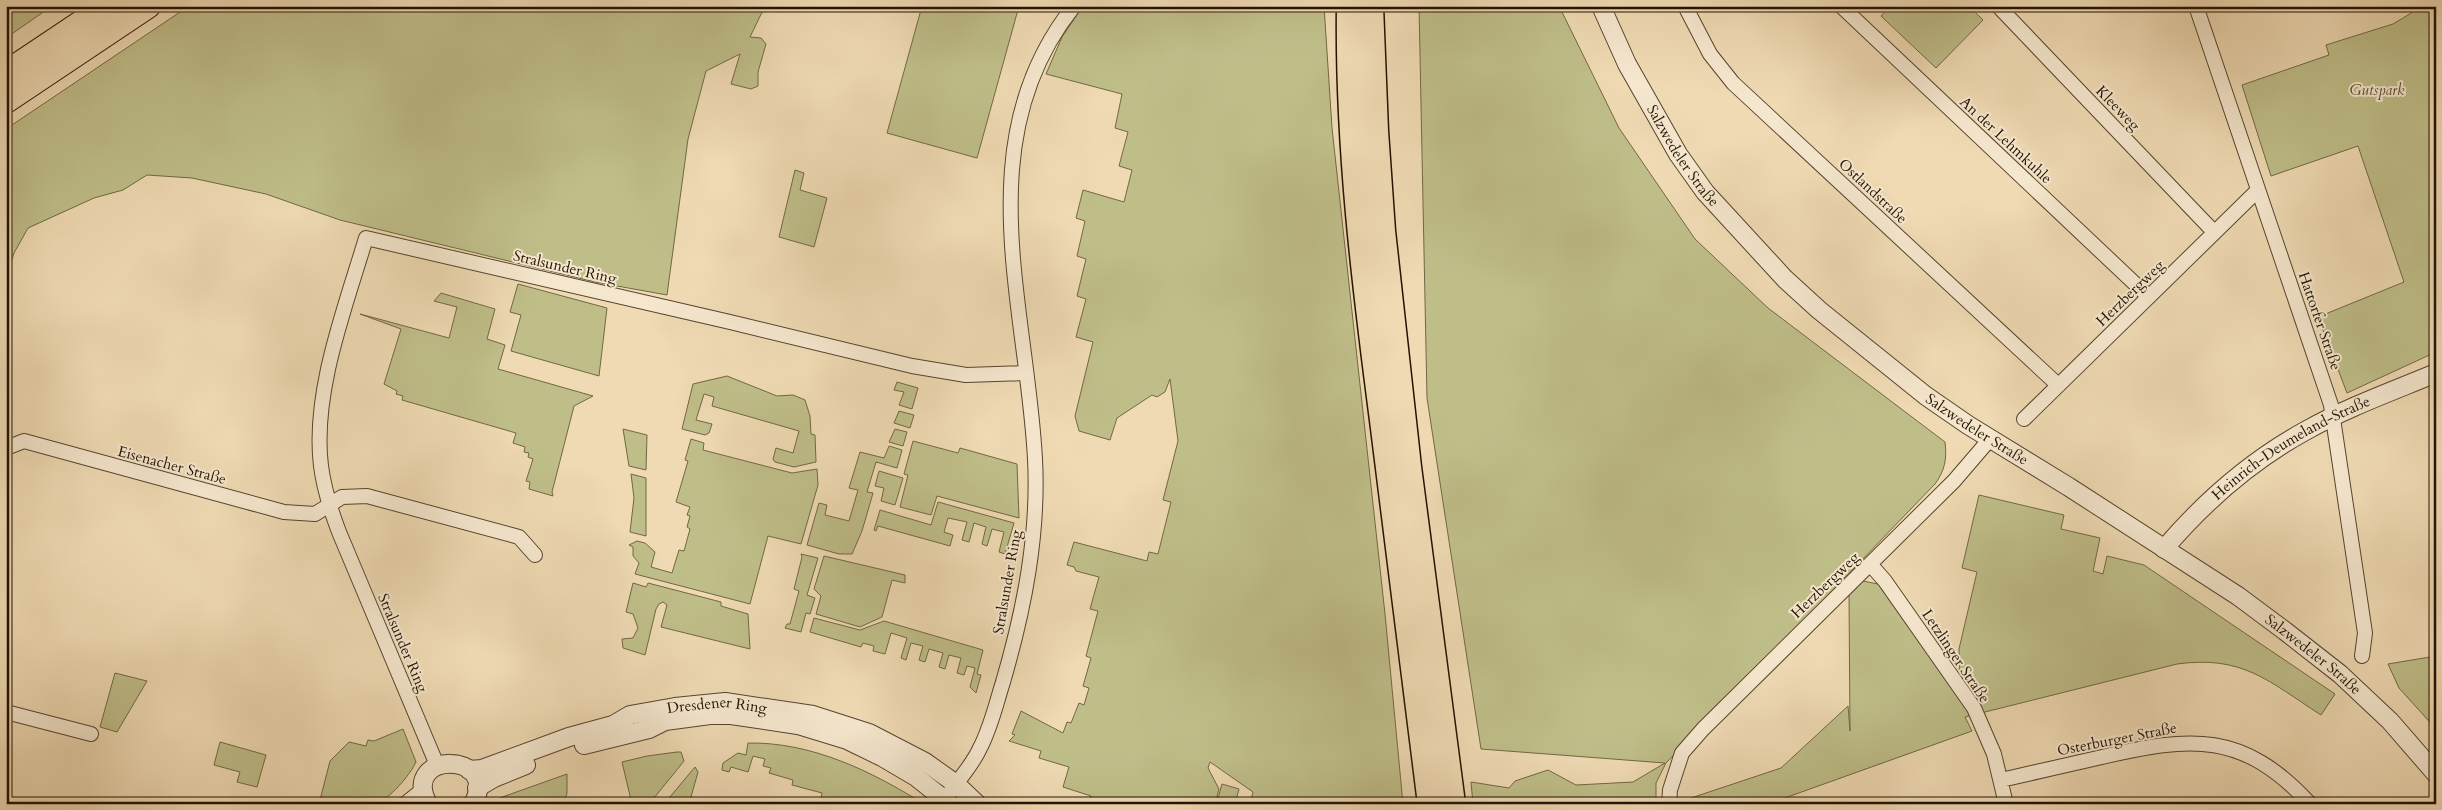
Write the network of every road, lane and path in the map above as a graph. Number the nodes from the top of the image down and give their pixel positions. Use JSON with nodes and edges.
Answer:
{"nodes":[{"id":1,"x":106,"y":6,"type":"edge"},
{"id":2,"x":148,"y":6,"type":"edge"},
{"id":3,"x":1074,"y":6,"type":"edge"},
{"id":4,"x":1350,"y":6,"type":"edge"},
{"id":5,"x":1370,"y":6,"type":"edge"},
{"id":6,"x":1602,"y":6,"type":"edge"},
{"id":7,"x":1685,"y":6,"type":"edge"},
{"id":8,"x":1841,"y":6,"type":"edge"},
{"id":9,"x":1998,"y":6,"type":"edge"},
{"id":10,"x":2196,"y":6,"type":"edge"},
{"id":11,"x":6,"y":73,"type":"edge"},
{"id":12,"x":6,"y":100,"type":"edge"},
{"id":13,"x":2258,"y":190,"type":"junction"},
{"id":14,"x":2214,"y":232,"type":"junction"},
{"id":15,"x":2149,"y":297,"type":"junction"},
{"id":16,"x":1026,"y":373,"type":"junction"},
{"id":17,"x":2436,"y":373,"type":"edge"},
{"id":18,"x":2058,"y":385,"type":"junction"},
{"id":19,"x":2333,"y":417,"type":"junction"},
{"id":20,"x":2024,"y":419,"type":"dead end"},
{"id":21,"x":1990,"y":439,"type":"junction"},
{"id":22,"x":6,"y":448,"type":"edge"},
{"id":23,"x":329,"y":506,"type":"junction"},
{"id":24,"x":2164,"y":549,"type":"junction"},
{"id":25,"x":535,"y":556,"type":"dead end"},
{"id":26,"x":1870,"y":564,"type":"junction"},
{"id":27,"x":2362,"y":656,"type":"dead end"},
{"id":28,"x":6,"y":712,"type":"edge"},
{"id":29,"x":91,"y":734,"type":"dead end"},
{"id":30,"x":437,"y":765,"type":"junction"},
{"id":31,"x":470,"y":770,"type":"junction"},
{"id":32,"x":2436,"y":774,"type":"edge"},
{"id":33,"x":2001,"y":780,"type":"junction"},
{"id":34,"x":956,"y":784,"type":"junction"},
{"id":35,"x":475,"y":796,"type":"edge"},
{"id":36,"x":426,"y":798,"type":"edge"},
{"id":37,"x":948,"y":801,"type":"edge"},
{"id":38,"x":408,"y":804,"type":"edge"},
{"id":39,"x":977,"y":804,"type":"edge"},
{"id":40,"x":1431,"y":804,"type":"edge"},
{"id":41,"x":1452,"y":804,"type":"edge"},
{"id":42,"x":1669,"y":804,"type":"edge"},
{"id":43,"x":2006,"y":804,"type":"edge"},
{"id":44,"x":2310,"y":804,"type":"edge"}],
"edges":[{"from":1,"to":11,"type":"highway"},
{"from":2,"to":12,"type":"highway"},
{"from":3,"to":16,"type":"street","name":"Stralsunder Ring"},
{"from":4,"to":40,"type":"highway"},
{"from":5,"to":41,"type":"highway"},
{"from":6,"to":21,"type":"street","name":"Salzwedeler Straße"},
{"from":7,"to":18,"type":"street","name":"Ostlandstraße"},
{"from":8,"to":15,"type":"street","name":"An der Lehmkuhle"},
{"from":9,"to":14,"type":"street","name":"Kleeweg"},
{"from":10,"to":13,"type":"street","name":"Hattorfer Straße"},
{"from":13,"to":14,"type":"street","name":"Herzbergweg"},
{"from":13,"to":19,"type":"street","name":"Hattorfer Straße"},
{"from":14,"to":15,"type":"street","name":"Herzbergweg"},
{"from":15,"to":18,"type":"street","name":"Herzbergweg"},
{"from":16,"to":23,"type":"street","name":"Stralsunder Ring"},
{"from":16,"to":34,"type":"street","name":"Stralsunder Ring"},
{"from":17,"to":19,"type":"street","name":"Heinrich-Deumeland-Straße"},
{"from":18,"to":20,"type":"street","name":"Herzbergweg"},
{"from":19,"to":24,"type":"street","name":"Heinrich-Deumeland-Straße"},
{"from":19,"to":27,"type":"street","name":"Hattorfer Straße"},
{"from":21,"to":24,"type":"street","name":"Salzwedeler Straße"},
{"from":21,"to":26,"type":"street","name":"Herzbergweg"},
{"from":22,"to":23,"type":"street","name":"Eisenacher Straße"},
{"from":23,"to":25,"type":"street"},
{"from":23,"to":30,"type":"street","name":"Stralsunder Ring"},
{"from":24,"to":32,"type":"street","name":"Salzwedeler Straße"},
{"from":26,"to":33,"type":"street","name":"Letzlinger Straße"},
{"from":26,"to":42,"type":"street","name":"Herzbergweg"},
{"from":28,"to":29,"type":"street"},
{"from":30,"to":31,"type":"street"},
{"from":30,"to":36,"type":"street"},
{"from":31,"to":34,"type":"street","name":"Dresdener Ring"},
{"from":31,"to":35,"type":"street","name":"Dresdener Ring"},
{"from":33,"to":43,"type":"street","name":"Letzlinger Straße"},
{"from":33,"to":44,"type":"street","name":"Osterburger Straße"},
{"from":34,"to":37,"type":"street","name":"Dresdener Ring"},
{"from":34,"to":39,"type":"street","name":"Dresdener Ring"},
{"from":35,"to":37,"type":"street","name":"Dresdener Ring"},
{"from":36,"to":38,"type":"street"}]}
